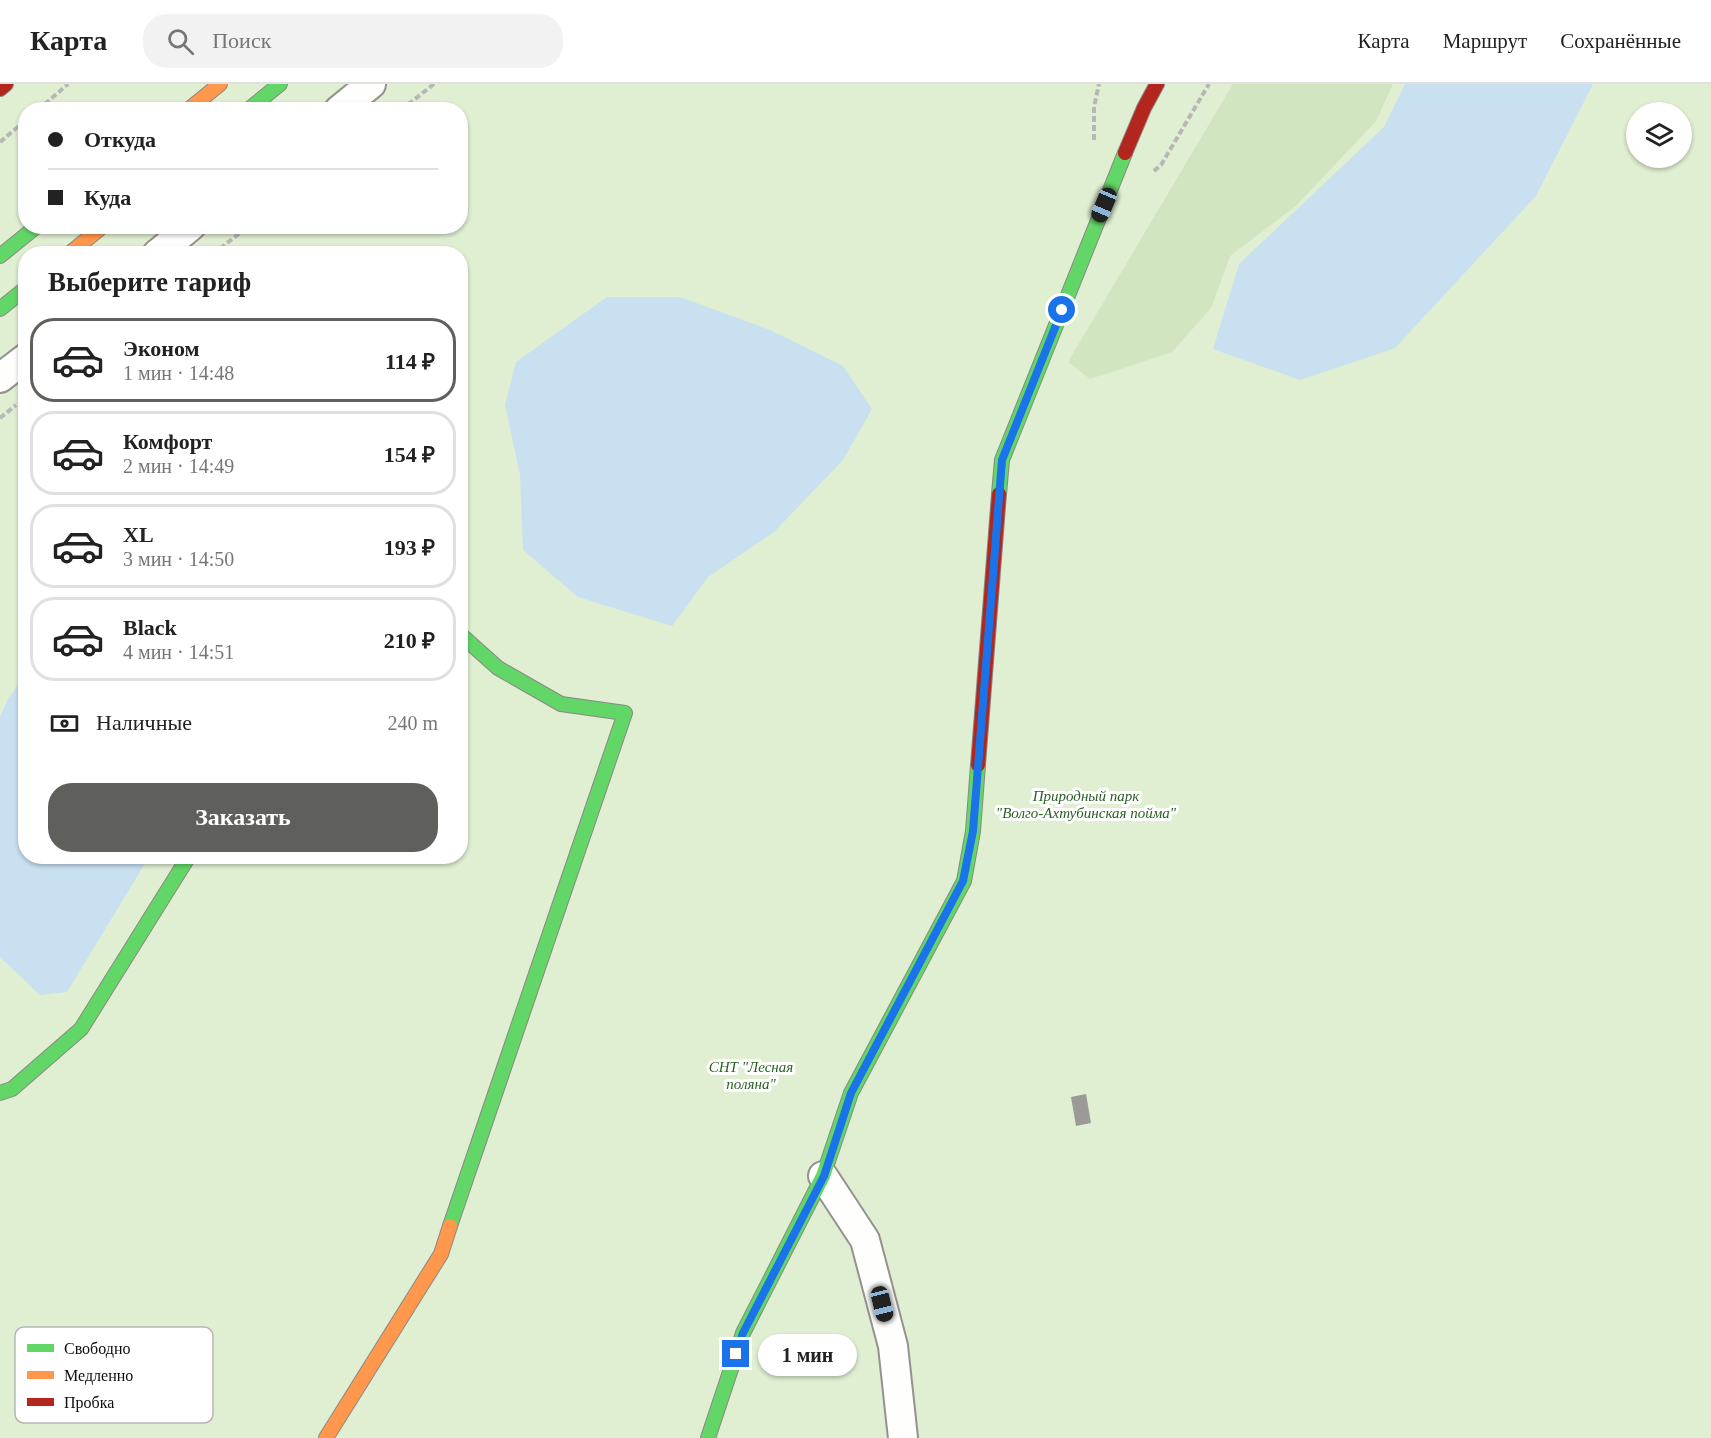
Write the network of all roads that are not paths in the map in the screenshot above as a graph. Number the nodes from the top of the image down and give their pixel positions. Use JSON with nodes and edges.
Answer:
{"nodes":[{"id":1,"x":6,"y":84,"type":"edge"},
{"id":2,"x":220,"y":84,"type":"edge"},
{"id":3,"x":280,"y":84,"type":"edge"},
{"id":4,"x":371,"y":84,"type":"edge"},
{"id":5,"x":0,"y":89,"type":"edge"},
{"id":6,"x":1151,"y":92,"type":"edge"},
{"id":7,"x":198,"y":102,"type":"edge"},
{"id":8,"x":258,"y":102,"type":"edge"},
{"id":9,"x":349,"y":102,"type":"edge"},
{"id":10,"x":28,"y":234,"type":"edge"},
{"id":11,"x":93,"y":234,"type":"edge"},
{"id":12,"x":181,"y":234,"type":"edge"},
{"id":13,"x":79,"y":246,"type":"edge"},
{"id":14,"x":167,"y":246,"type":"edge"},
{"id":15,"x":0,"y":256,"type":"edge"},
{"id":16,"x":18,"y":294,"type":"edge"},
{"id":17,"x":0,"y":309,"type":"edge"},
{"id":18,"x":18,"y":364,"type":"edge"},
{"id":19,"x":0,"y":378,"type":"edge"},
{"id":20,"x":468,"y":641,"type":"edge"},
{"id":21,"x":184,"y":864,"type":"edge"},
{"id":22,"x":0,"y":1094,"type":"edge"},
{"id":23,"x":824,"y":1176,"type":"junction"},
{"id":24,"x":326,"y":1438,"type":"edge"},
{"id":25,"x":708,"y":1438,"type":"edge"},
{"id":26,"x":903,"y":1438,"type":"edge"}],
"edges":[{"from":1,"to":5,"type":"street"},
{"from":2,"to":7,"type":"street"},
{"from":3,"to":8,"type":"street"},
{"from":4,"to":9,"type":"street"},
{"from":6,"to":23,"type":"street"},
{"from":10,"to":15,"type":"street"},
{"from":11,"to":13,"type":"street"},
{"from":12,"to":14,"type":"street"},
{"from":16,"to":17,"type":"street"},
{"from":18,"to":19,"type":"street"},
{"from":20,"to":24,"type":"street"},
{"from":21,"to":22,"type":"street"},
{"from":23,"to":25,"type":"street"},
{"from":23,"to":26,"type":"street"}]}
